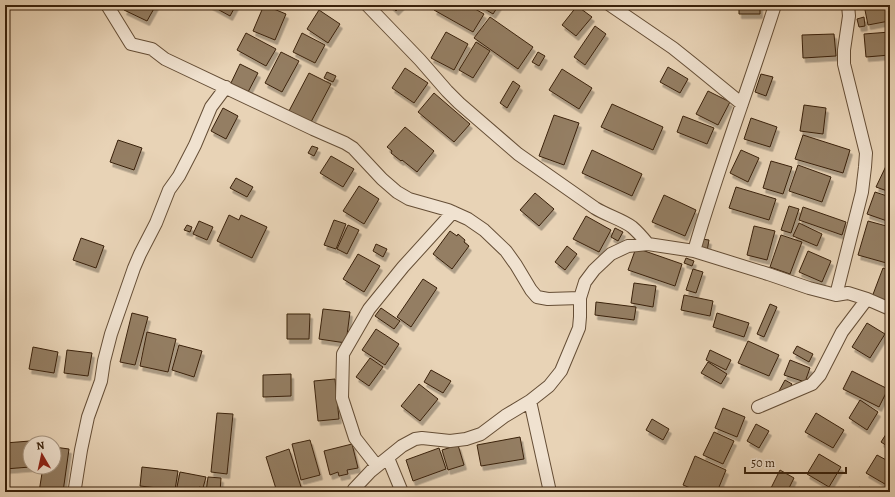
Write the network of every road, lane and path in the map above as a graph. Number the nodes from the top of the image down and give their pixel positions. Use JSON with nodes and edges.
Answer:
{"nodes":[{"id":1,"x":107,"y":5,"type":"edge"},
{"id":2,"x":367,"y":5,"type":"edge"},
{"id":3,"x":610,"y":5,"type":"edge"},
{"id":4,"x":775,"y":5,"type":"edge"},
{"id":5,"x":848,"y":5,"type":"edge"},
{"id":6,"x":226,"y":88,"type":"junction"},
{"id":7,"x":742,"y":104,"type":"junction"},
{"id":8,"x":453,"y":212,"type":"junction"},
{"id":9,"x":648,"y":244,"type":"junction"},
{"id":10,"x":694,"y":251,"type":"junction"},
{"id":11,"x":836,"y":295,"type":"junction"},
{"id":12,"x":580,"y":298,"type":"junction"},
{"id":13,"x":867,"y":299,"type":"junction"},
{"id":14,"x":890,"y":309,"type":"edge"},
{"id":15,"x":530,"y":401,"type":"junction"},
{"id":16,"x":758,"y":407,"type":"dead end"},
{"id":17,"x":388,"y":458,"type":"junction"},
{"id":18,"x":377,"y":466,"type":"junction"},
{"id":19,"x":350,"y":491,"type":"edge"},
{"id":20,"x":75,"y":492,"type":"edge"},
{"id":21,"x":402,"y":492,"type":"edge"},
{"id":22,"x":550,"y":492,"type":"edge"}],
"edges":[{"from":1,"to":6,"type":"street"},
{"from":2,"to":9,"type":"street"},
{"from":3,"to":7,"type":"street"},
{"from":4,"to":7,"type":"street"},
{"from":5,"to":11,"type":"street"},
{"from":6,"to":8,"type":"street"},
{"from":6,"to":20,"type":"street"},
{"from":7,"to":10,"type":"street"},
{"from":8,"to":12,"type":"street"},
{"from":8,"to":18,"type":"street"},
{"from":9,"to":10,"type":"street"},
{"from":9,"to":12,"type":"street"},
{"from":10,"to":11,"type":"street"},
{"from":11,"to":13,"type":"street"},
{"from":12,"to":15,"type":"street"},
{"from":13,"to":14,"type":"street"},
{"from":13,"to":16,"type":"street"},
{"from":15,"to":17,"type":"street"},
{"from":15,"to":22,"type":"street"},
{"from":17,"to":18,"type":"street"},
{"from":17,"to":21,"type":"street"},
{"from":18,"to":19,"type":"street"}]}
